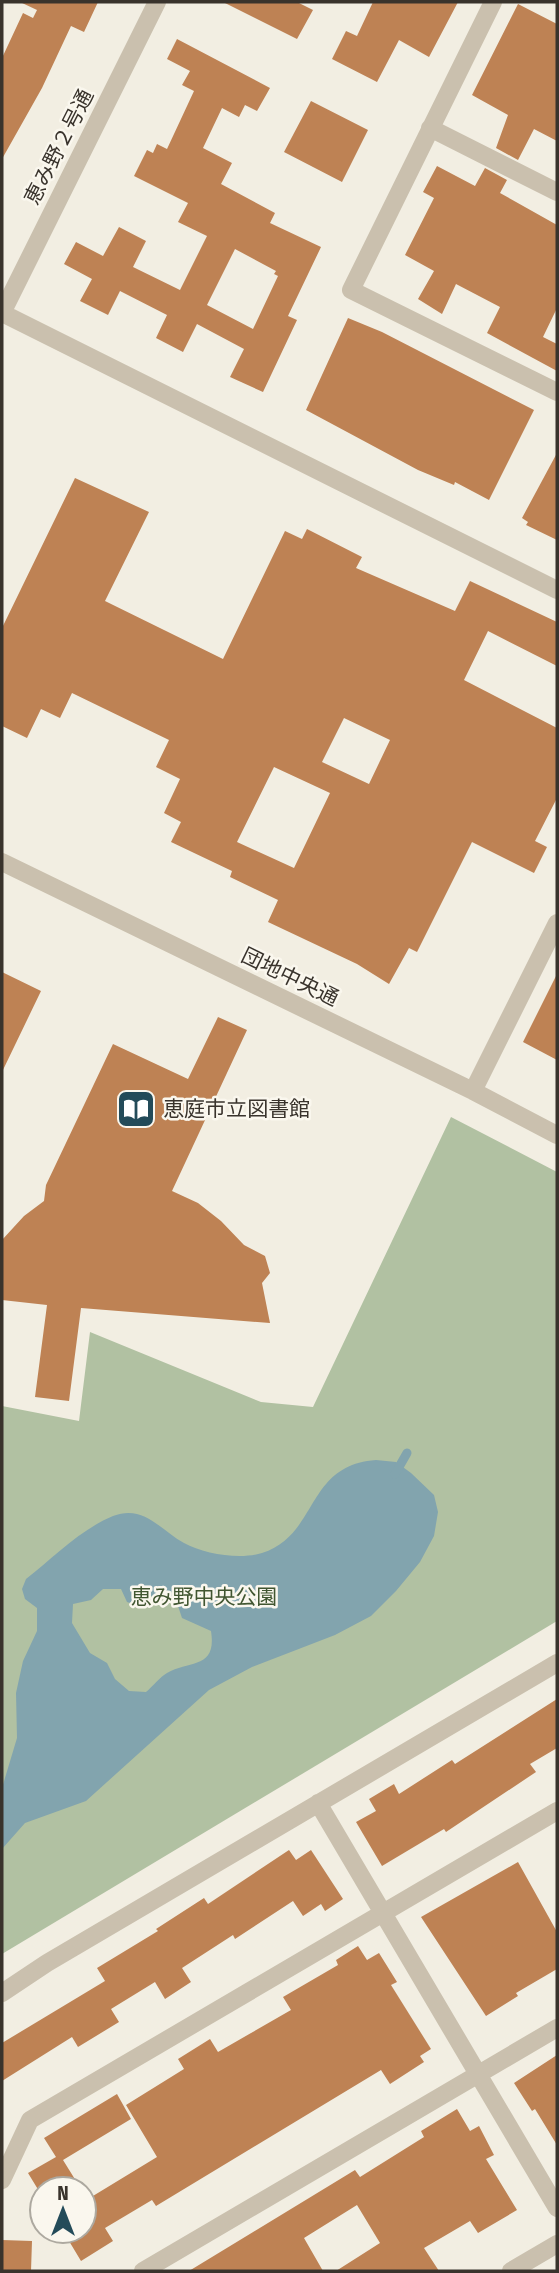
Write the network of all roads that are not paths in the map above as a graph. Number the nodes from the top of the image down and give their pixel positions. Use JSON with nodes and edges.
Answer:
{"nodes":[{"id":1,"x":157,"y":2,"type":"edge"},
{"id":2,"x":493,"y":2,"type":"edge"},
{"id":3,"x":430,"y":128,"type":"junction"},
{"id":4,"x":557,"y":192,"type":"edge"},
{"id":5,"x":2,"y":313,"type":"edge"},
{"id":6,"x":557,"y":392,"type":"edge"},
{"id":7,"x":557,"y":590,"type":"edge"},
{"id":8,"x":2,"y":862,"type":"edge"},
{"id":9,"x":557,"y":923,"type":"edge"},
{"id":10,"x":473,"y":1091,"type":"junction"},
{"id":11,"x":557,"y":1135,"type":"edge"},
{"id":12,"x":557,"y":1663,"type":"edge"},
{"id":13,"x":318,"y":1804,"type":"junction"},
{"id":14,"x":557,"y":1811,"type":"edge"},
{"id":15,"x":384,"y":1914,"type":"junction"},
{"id":16,"x":2,"y":1993,"type":"edge"},
{"id":17,"x":557,"y":2028,"type":"edge"},
{"id":18,"x":478,"y":2075,"type":"junction"},
{"id":19,"x":2,"y":2180,"type":"edge"},
{"id":20,"x":557,"y":2208,"type":"edge"},
{"id":21,"x":557,"y":2244,"type":"edge"},
{"id":22,"x":143,"y":2271,"type":"edge"},
{"id":23,"x":511,"y":2271,"type":"edge"}],
"edges":[{"from":1,"to":5,"type":"street","name":"恵み野２号通"},
{"from":2,"to":3,"type":"street"},
{"from":3,"to":4,"type":"street"},
{"from":3,"to":6,"type":"street"},
{"from":5,"to":7,"type":"street"},
{"from":8,"to":10,"type":"street","name":"団地中央通"},
{"from":9,"to":10,"type":"street"},
{"from":10,"to":11,"type":"street","name":"団地中央通"},
{"from":12,"to":13,"type":"street"},
{"from":13,"to":15,"type":"street"},
{"from":13,"to":16,"type":"street"},
{"from":14,"to":15,"type":"street"},
{"from":15,"to":18,"type":"street"},
{"from":15,"to":19,"type":"street"},
{"from":17,"to":18,"type":"street"},
{"from":18,"to":20,"type":"street"},
{"from":18,"to":22,"type":"street"},
{"from":21,"to":23,"type":"street"}]}
